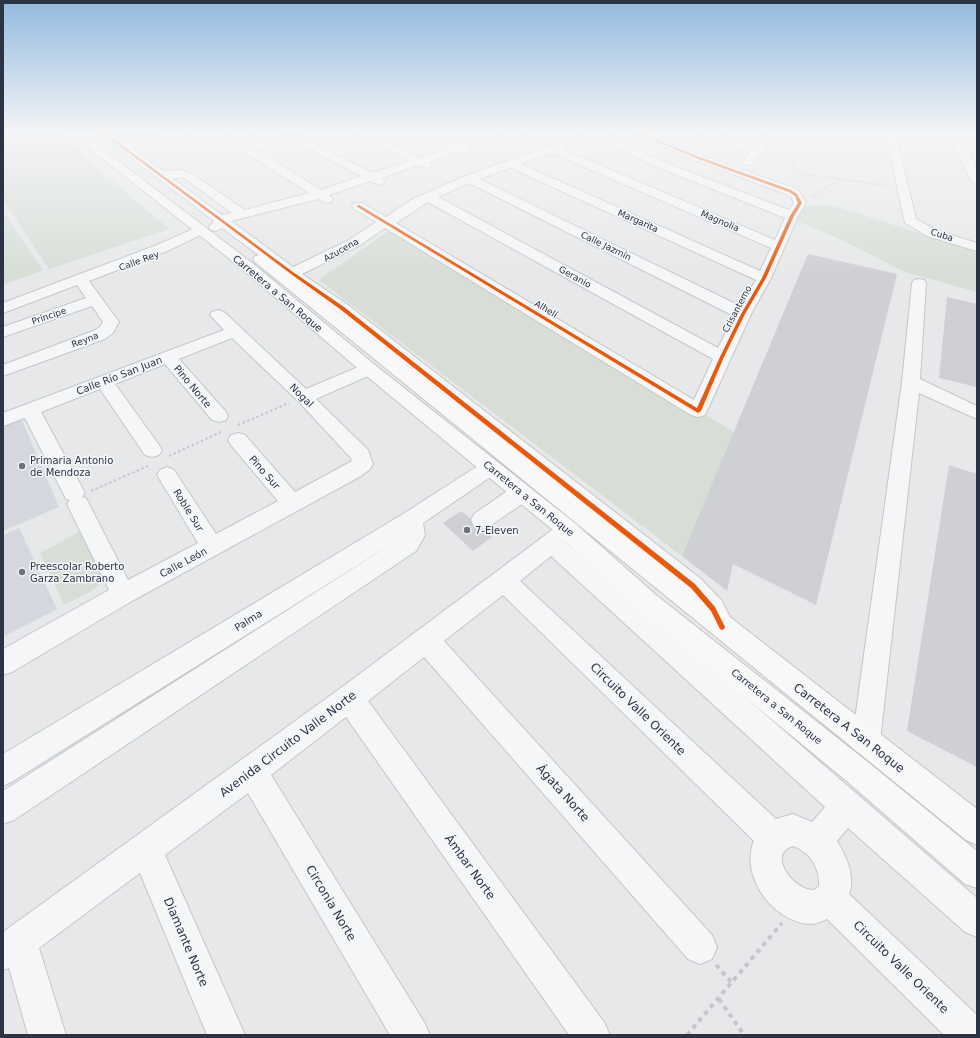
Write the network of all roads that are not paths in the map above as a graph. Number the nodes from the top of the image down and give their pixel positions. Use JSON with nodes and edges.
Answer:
{"nodes":[{"id":1,"x":147,"y":180,"type":"edge"},
{"id":2,"x":156,"y":180,"type":"edge"},
{"id":3,"x":168,"y":180,"type":"edge"},
{"id":4,"x":193,"y":180,"type":"edge"},
{"id":5,"x":299,"y":180,"type":"edge"},
{"id":6,"x":372,"y":180,"type":"edge"},
{"id":7,"x":466,"y":180,"type":"edge"},
{"id":8,"x":472,"y":180,"type":"edge"},
{"id":9,"x":548,"y":180,"type":"edge"},
{"id":10,"x":625,"y":180,"type":"edge"},
{"id":11,"x":701,"y":180,"type":"edge"},
{"id":12,"x":763,"y":180,"type":"edge"},
{"id":13,"x":901,"y":180,"type":"edge"},
{"id":14,"x":200,"y":185,"type":"junction"},
{"id":15,"x":181,"y":190,"type":"junction"},
{"id":16,"x":324,"y":196,"type":"junction"},
{"id":17,"x":428,"y":197,"type":"junction"},
{"id":18,"x":358,"y":206,"type":"dead end"},
{"id":19,"x":279,"y":210,"type":"junction"},
{"id":20,"x":242,"y":214,"type":"junction"},
{"id":21,"x":792,"y":216,"type":"junction"},
{"id":22,"x":391,"y":223,"type":"junction"},
{"id":23,"x":222,"y":230,"type":"junction"},
{"id":24,"x":778,"y":246,"type":"junction"},
{"id":25,"x":977,"y":247,"type":"edge"},
{"id":26,"x":246,"y":265,"type":"junction"},
{"id":27,"x":764,"y":278,"type":"junction"},
{"id":28,"x":291,"y":279,"type":"junction"},
{"id":29,"x":76,"y":281,"type":"junction"},
{"id":30,"x":919,"y":283,"type":"dead end"},
{"id":31,"x":95,"y":300,"type":"junction"},
{"id":32,"x":3,"y":308,"type":"edge"},
{"id":33,"x":298,"y":308,"type":"junction"},
{"id":34,"x":744,"y":314,"type":"junction"},
{"id":35,"x":218,"y":315,"type":"dead end"},
{"id":36,"x":235,"y":331,"type":"junction"},
{"id":37,"x":3,"y":332,"type":"edge"},
{"id":38,"x":353,"y":332,"type":"junction"},
{"id":39,"x":168,"y":357,"type":"junction"},
{"id":40,"x":722,"y":358,"type":"junction"},
{"id":41,"x":369,"y":369,"type":"junction"},
{"id":42,"x":3,"y":370,"type":"edge"},
{"id":43,"x":104,"y":381,"type":"junction"},
{"id":44,"x":911,"y":382,"type":"junction"},
{"id":45,"x":424,"y":389,"type":"junction"},
{"id":46,"x":304,"y":397,"type":"junction"},
{"id":47,"x":30,"y":409,"type":"junction"},
{"id":48,"x":698,"y":411,"type":"joint"},
{"id":49,"x":977,"y":413,"type":"edge"},
{"id":50,"x":3,"y":420,"type":"edge"},
{"id":51,"x":230,"y":428,"type":"joint"},
{"id":52,"x":363,"y":464,"type":"joint"},
{"id":53,"x":491,"y":467,"type":"junction"},
{"id":54,"x":520,"y":493,"type":"junction"},
{"id":55,"x":293,"y":504,"type":"junction"},
{"id":56,"x":411,"y":520,"type":"junction"},
{"id":57,"x":482,"y":520,"type":"dead end"},
{"id":58,"x":560,"y":537,"type":"junction"},
{"id":59,"x":212,"y":546,"type":"junction"},
{"id":60,"x":605,"y":564,"type":"junction"},
{"id":61,"x":504,"y":581,"type":"junction"},
{"id":62,"x":123,"y":594,"type":"junction"},
{"id":63,"x":722,"y":628,"type":"junction"},
{"id":64,"x":426,"y":640,"type":"junction"},
{"id":65,"x":3,"y":663,"type":"edge"},
{"id":66,"x":349,"y":698,"type":"junction"},
{"id":67,"x":866,"y":741,"type":"junction"},
{"id":68,"x":3,"y":771,"type":"edge"},
{"id":69,"x":252,"y":772,"type":"junction"},
{"id":70,"x":846,"y":806,"type":"junction"},
{"id":71,"x":3,"y":809,"type":"edge"},
{"id":72,"x":977,"y":829,"type":"edge"},
{"id":73,"x":772,"y":837,"type":"junction"},
{"id":74,"x":816,"y":840,"type":"junction"},
{"id":75,"x":146,"y":850,"type":"junction"},
{"id":76,"x":977,"y":872,"type":"edge"},
{"id":77,"x":830,"y":899,"type":"junction"},
{"id":78,"x":977,"y":920,"type":"edge"},
{"id":79,"x":11,"y":947,"type":"edge"},
{"id":80,"x":700,"y":947,"type":"dead end"},
{"id":81,"x":47,"y":1035,"type":"edge"},
{"id":82,"x":226,"y":1035,"type":"edge"},
{"id":83,"x":411,"y":1035,"type":"edge"},
{"id":84,"x":591,"y":1035,"type":"edge"},
{"id":85,"x":971,"y":1035,"type":"edge"}],
"edges":[{"from":1,"to":23,"type":"main road","name":"Carretera a San Roque"},
{"from":2,"to":23,"type":"main road","name":"Carretera a San Roque"},
{"from":3,"to":15,"type":"street"},
{"from":4,"to":14,"type":"street"},
{"from":5,"to":16,"type":"street"},
{"from":6,"to":16,"type":"street"},
{"from":7,"to":17,"type":"street"},
{"from":8,"to":34,"type":"street","name":"Calle Jazmín"},
{"from":9,"to":27,"type":"street","name":"Margarita"},
{"from":10,"to":24,"type":"street","name":"Magnolia"},
{"from":11,"to":21,"type":"street"},
{"from":12,"to":21,"type":"street","name":"Crisantemo"},
{"from":13,"to":25,"type":"street","name":"Cuba"},
{"from":14,"to":15,"type":"street"},
{"from":14,"to":20,"type":"street"},
{"from":15,"to":23,"type":"street"},
{"from":16,"to":19,"type":"street"},
{"from":17,"to":22,"type":"street"},
{"from":17,"to":40,"type":"street","name":"Geranio"},
{"from":18,"to":22,"type":"street","name":"Alhelí"},
{"from":19,"to":20,"type":"street"},
{"from":19,"to":23,"type":"street"},
{"from":20,"to":23,"type":"street"},
{"from":21,"to":24,"type":"street","name":"Crisantemo"},
{"from":22,"to":28,"type":"street"},
{"from":22,"to":48,"type":"street","name":"Alhelí"},
{"from":23,"to":26,"type":"main road","name":"Carretera a San Roque"},
{"from":23,"to":28,"type":"main road","name":"Carretera a San Roque"},
{"from":23,"to":29,"type":"street","name":"Calle Rey"},
{"from":24,"to":27,"type":"street","name":"Crisantemo"},
{"from":26,"to":28,"type":"main road"},
{"from":26,"to":33,"type":"main road","name":"Carretera a San Roque"},
{"from":27,"to":34,"type":"street","name":"Crisantemo"},
{"from":28,"to":33,"type":"main road"},
{"from":28,"to":38,"type":"main road","name":"Carretera a San Roque"},
{"from":28,"to":63,"type":"street"},
{"from":29,"to":31,"type":"street","name":"Reyna"},
{"from":29,"to":32,"type":"street","name":"Calle Rey"},
{"from":30,"to":44,"type":"street"},
{"from":31,"to":37,"type":"street","name":"Príncipe"},
{"from":31,"to":42,"type":"street","name":"Reyna"},
{"from":33,"to":41,"type":"main road","name":"Carretera a San Roque"},
{"from":34,"to":40,"type":"street","name":"Crisantemo"},
{"from":35,"to":36,"type":"street","name":"Nogal"},
{"from":36,"to":39,"type":"street","name":"Calle Río San Juan"},
{"from":36,"to":46,"type":"street","name":"Nogal"},
{"from":38,"to":41,"type":"main road"},
{"from":38,"to":45,"type":"main road","name":"Carretera a San Roque"},
{"from":39,"to":43,"type":"street","name":"Calle Río San Juan"},
{"from":39,"to":51,"type":"street","name":"Pino Norte"},
{"from":40,"to":48,"type":"street","name":"Crisantemo"},
{"from":41,"to":45,"type":"main road"},
{"from":41,"to":46,"type":"street"},
{"from":41,"to":53,"type":"main road","name":"Carretera a San Roque"},
{"from":43,"to":47,"type":"street","name":"Calle Río San Juan"},
{"from":43,"to":59,"type":"street","name":"Roble Sur"},
{"from":44,"to":49,"type":"street"},
{"from":44,"to":67,"type":"street"},
{"from":45,"to":63,"type":"main road","name":"Carretera a San Roque"},
{"from":46,"to":52,"type":"street","name":"Nogal"},
{"from":47,"to":50,"type":"street","name":"Calle Río San Juan"},
{"from":47,"to":62,"type":"street"},
{"from":51,"to":55,"type":"street","name":"Pino Sur"},
{"from":52,"to":55,"type":"street","name":"Calle León"},
{"from":53,"to":54,"type":"main road","name":"Carretera a San Roque"},
{"from":53,"to":56,"type":"street","name":"Palma"},
{"from":54,"to":57,"type":"street"},
{"from":54,"to":58,"type":"main road","name":"Carretera a San Roque"},
{"from":55,"to":59,"type":"street","name":"Calle León"},
{"from":56,"to":68,"type":"street","name":"Palma"},
{"from":56,"to":71,"type":"street"},
{"from":58,"to":60,"type":"main road","name":"Carretera a San Roque"},
{"from":58,"to":61,"type":"street","name":"Avenida Circuito Valle Norte"},
{"from":58,"to":70,"type":"street"},
{"from":59,"to":62,"type":"street","name":"Calle León"},
{"from":60,"to":63,"type":"main road"},
{"from":60,"to":76,"type":"main road","name":"Carretera a San Roque"},
{"from":61,"to":64,"type":"street","name":"Avenida Circuito Valle Norte"},
{"from":61,"to":73,"type":"street","name":"Circuito Valle Oriente"},
{"from":62,"to":65,"type":"street","name":"Calle León"},
{"from":63,"to":67,"type":"main road","name":"Carretera A San Roque"},
{"from":64,"to":66,"type":"street","name":"Avenida Circuito Valle Norte"},
{"from":64,"to":80,"type":"street","name":"Ágata Norte"},
{"from":66,"to":69,"type":"street","name":"Avenida Circuito Valle Norte"},
{"from":66,"to":84,"type":"street","name":"Ámbar Norte"},
{"from":67,"to":72,"type":"main road","name":"Carretera A San Roque"},
{"from":69,"to":75,"type":"street","name":"Avenida Circuito Valle Norte"},
{"from":69,"to":83,"type":"street","name":"Circonia Norte"},
{"from":70,"to":74,"type":"street"},
{"from":70,"to":78,"type":"street"},
{"from":73,"to":74,"type":"street"},
{"from":73,"to":77,"type":"street"},
{"from":74,"to":77,"type":"street"},
{"from":75,"to":79,"type":"street","name":"Avenida Circuito Valle Norte"},
{"from":75,"to":82,"type":"street","name":"Diamante Norte"},
{"from":77,"to":85,"type":"street","name":"Circuito Valle Oriente"},
{"from":79,"to":81,"type":"street"}]}
